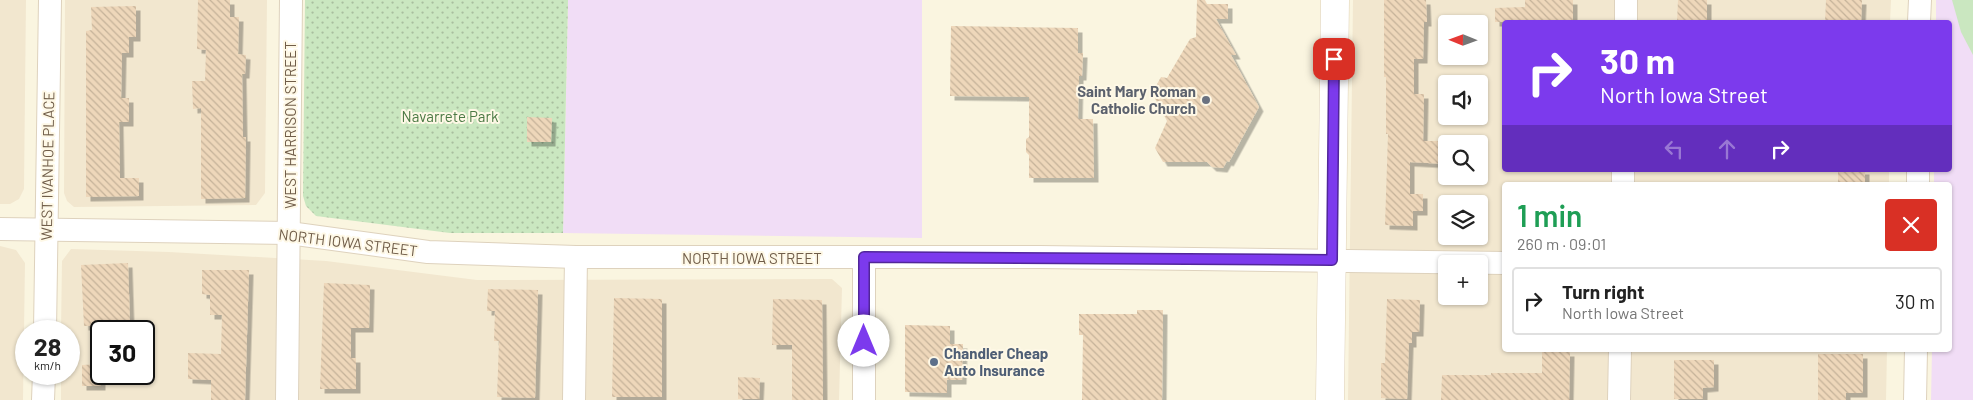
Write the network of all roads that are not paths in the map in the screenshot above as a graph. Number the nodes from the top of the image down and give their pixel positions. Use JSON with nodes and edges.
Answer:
{"nodes":[{"id":1,"x":50,"y":0,"type":"edge"},
{"id":2,"x":291,"y":0,"type":"edge"},
{"id":3,"x":1335,"y":0,"type":"edge"},
{"id":4,"x":1626,"y":0,"type":"edge"},
{"id":5,"x":1920,"y":0,"type":"edge"},
{"id":6,"x":1626,"y":20,"type":"edge"},
{"id":7,"x":1919,"y":20,"type":"edge"},
{"id":8,"x":0,"y":229,"type":"edge"},
{"id":9,"x":46,"y":229,"type":"junction"},
{"id":10,"x":289,"y":233,"type":"junction"},
{"id":11,"x":576,"y":257,"type":"junction"},
{"id":12,"x":864,"y":257,"type":"junction"},
{"id":13,"x":1332,"y":260,"type":"junction"},
{"id":14,"x":1502,"y":263,"type":"edge"},
{"id":15,"x":45,"y":320,"type":"edge"},
{"id":16,"x":1620,"y":352,"type":"edge"},
{"id":17,"x":1916,"y":352,"type":"edge"},
{"id":18,"x":44,"y":385,"type":"edge"},
{"id":19,"x":43,"y":400,"type":"edge"},
{"id":20,"x":287,"y":400,"type":"edge"},
{"id":21,"x":574,"y":400,"type":"edge"},
{"id":22,"x":864,"y":400,"type":"edge"},
{"id":23,"x":1330,"y":400,"type":"edge"},
{"id":24,"x":1619,"y":400,"type":"edge"},
{"id":25,"x":1915,"y":400,"type":"edge"}],
"edges":[{"from":1,"to":9,"type":"street","name":"WEST IVANHOE PLACE"},
{"from":2,"to":10,"type":"street","name":"WEST HARRISON STREET"},
{"from":3,"to":13,"type":"street"},
{"from":4,"to":6,"type":"street"},
{"from":5,"to":7,"type":"street"},
{"from":8,"to":9,"type":"street","name":"NORTH IOWA STREET"},
{"from":9,"to":10,"type":"street","name":"NORTH IOWA STREET"},
{"from":9,"to":15,"type":"street","name":"WEST IVANHOE PLACE"},
{"from":10,"to":11,"type":"street","name":"NORTH IOWA STREET"},
{"from":10,"to":20,"type":"street","name":"WEST HARRISON STREET"},
{"from":11,"to":12,"type":"street","name":"NORTH IOWA STREET"},
{"from":11,"to":21,"type":"street"},
{"from":12,"to":13,"type":"street","name":"NORTH IOWA STREET"},
{"from":12,"to":22,"type":"street"},
{"from":13,"to":14,"type":"street","name":"NORTH IOWA STREET"},
{"from":13,"to":23,"type":"street"},
{"from":16,"to":24,"type":"street"},
{"from":17,"to":25,"type":"street"},
{"from":18,"to":19,"type":"street"}]}
